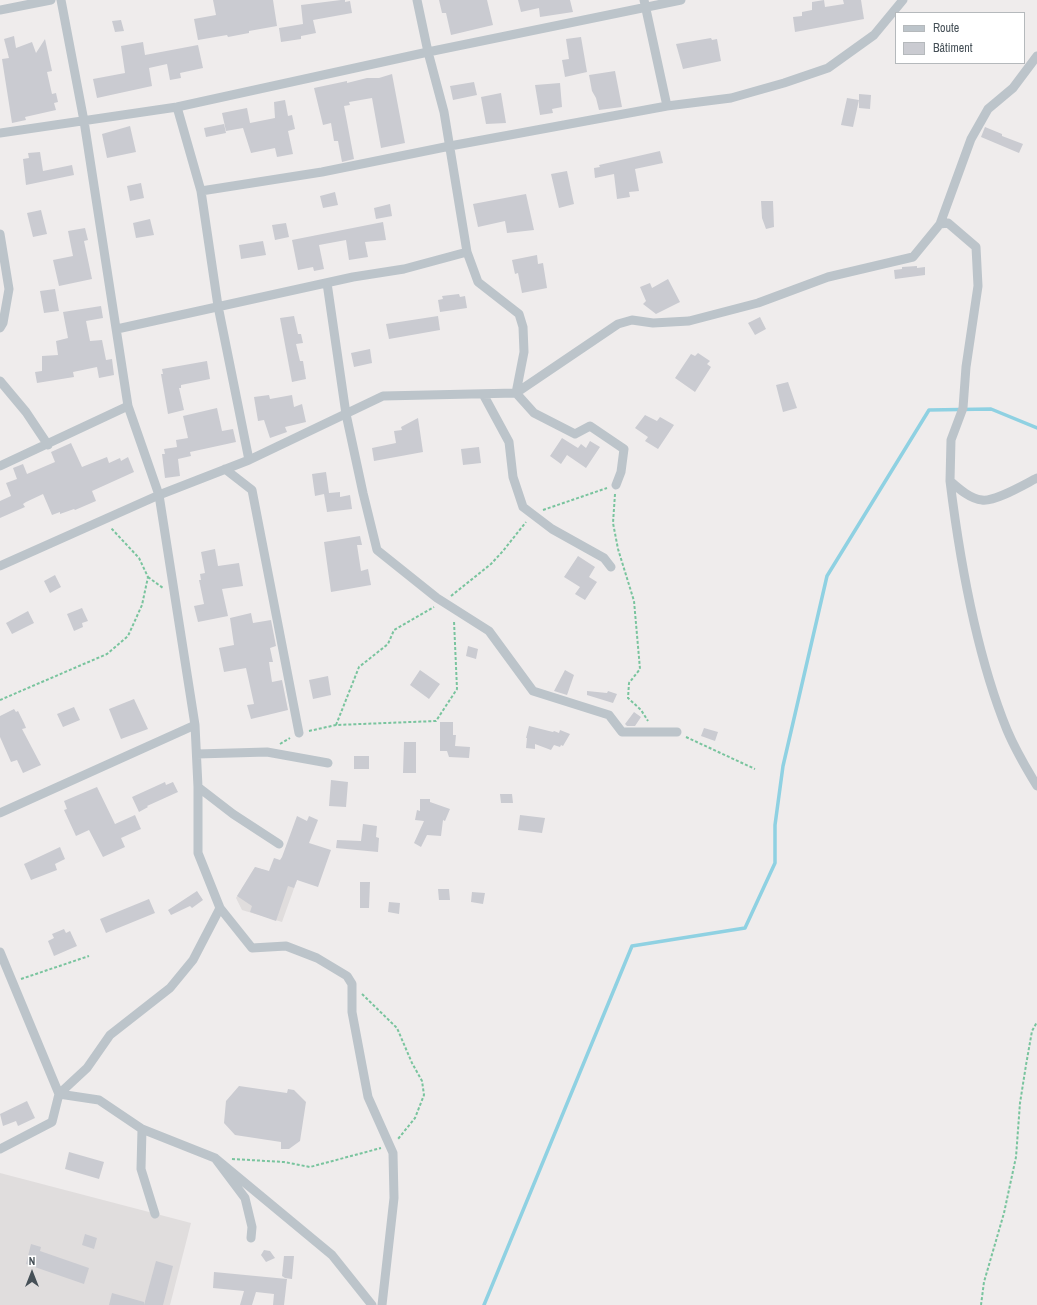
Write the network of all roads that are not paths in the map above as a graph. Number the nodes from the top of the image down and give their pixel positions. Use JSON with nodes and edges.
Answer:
{"nodes":[{"id":1,"x":51,"y":0,"type":"edge"},
{"id":2,"x":61,"y":0,"type":"edge"},
{"id":3,"x":417,"y":0,"type":"edge"},
{"id":4,"x":681,"y":0,"type":"edge"},
{"id":5,"x":903,"y":0,"type":"edge"},
{"id":6,"x":645,"y":3,"type":"edge"},
{"id":7,"x":0,"y":10,"type":"edge"},
{"id":8,"x":428,"y":52,"type":"junction"},
{"id":9,"x":1037,"y":56,"type":"edge"},
{"id":10,"x":667,"y":106,"type":"junction"},
{"id":11,"x":177,"y":107,"type":"junction"},
{"id":12,"x":84,"y":121,"type":"junction"},
{"id":13,"x":0,"y":133,"type":"edge"},
{"id":14,"x":450,"y":146,"type":"junction"},
{"id":15,"x":201,"y":191,"type":"junction"},
{"id":16,"x":940,"y":224,"type":"junction"},
{"id":17,"x":0,"y":234,"type":"edge"},
{"id":18,"x":467,"y":252,"type":"junction"},
{"id":19,"x":327,"y":283,"type":"junction"},
{"id":20,"x":218,"y":306,"type":"junction"},
{"id":21,"x":0,"y":328,"type":"edge"},
{"id":22,"x":117,"y":329,"type":"junction"},
{"id":23,"x":0,"y":381,"type":"edge"},
{"id":24,"x":516,"y":393,"type":"junction"},
{"id":25,"x":483,"y":394,"type":"junction"},
{"id":26,"x":128,"y":406,"type":"junction"},
{"id":27,"x":346,"y":414,"type":"junction"},
{"id":28,"x":48,"y":445,"type":"junction"},
{"id":29,"x":249,"y":460,"type":"junction"},
{"id":30,"x":0,"y":466,"type":"edge"},
{"id":31,"x":226,"y":470,"type":"junction"},
{"id":32,"x":1037,"y":478,"type":"edge"},
{"id":33,"x":950,"y":481,"type":"junction"},
{"id":34,"x":616,"y":485,"type":"road end"},
{"id":35,"x":159,"y":495,"type":"junction"},
{"id":36,"x":0,"y":566,"type":"edge"},
{"id":37,"x":611,"y":567,"type":"dead end"},
{"id":38,"x":195,"y":725,"type":"junction"},
{"id":39,"x":677,"y":732,"type":"road end"},
{"id":40,"x":299,"y":733,"type":"road end"},
{"id":41,"x":197,"y":754,"type":"junction"},
{"id":42,"x":328,"y":763,"type":"dead end"},
{"id":43,"x":1037,"y":786,"type":"edge"},
{"id":44,"x":198,"y":787,"type":"junction"},
{"id":45,"x":0,"y":813,"type":"edge"},
{"id":46,"x":279,"y":844,"type":"dead end"},
{"id":47,"x":220,"y":908,"type":"junction"},
{"id":48,"x":0,"y":952,"type":"edge"},
{"id":49,"x":59,"y":1094,"type":"junction"},
{"id":50,"x":142,"y":1129,"type":"junction"},
{"id":51,"x":0,"y":1149,"type":"edge"},
{"id":52,"x":215,"y":1158,"type":"junction"},
{"id":53,"x":155,"y":1214,"type":"dead end"},
{"id":54,"x":250,"y":1238,"type":"dead end"},
{"id":55,"x":372,"y":1305,"type":"edge"},
{"id":56,"x":382,"y":1305,"type":"edge"}],
"edges":[{"from":1,"to":7,"type":"street"},
{"from":2,"to":12,"type":"street"},
{"from":3,"to":8,"type":"street"},
{"from":4,"to":6,"type":"street"},
{"from":5,"to":10,"type":"street"},
{"from":6,"to":8,"type":"street"},
{"from":6,"to":10,"type":"street"},
{"from":8,"to":11,"type":"street"},
{"from":8,"to":14,"type":"street"},
{"from":9,"to":16,"type":"street"},
{"from":10,"to":14,"type":"street"},
{"from":11,"to":12,"type":"street"},
{"from":11,"to":15,"type":"street"},
{"from":12,"to":13,"type":"street"},
{"from":12,"to":22,"type":"street"},
{"from":14,"to":15,"type":"street"},
{"from":14,"to":18,"type":"street"},
{"from":15,"to":20,"type":"street"},
{"from":16,"to":24,"type":"street"},
{"from":16,"to":33,"type":"street"},
{"from":17,"to":21,"type":"street"},
{"from":18,"to":19,"type":"street"},
{"from":18,"to":24,"type":"street"},
{"from":19,"to":20,"type":"street"},
{"from":19,"to":27,"type":"street"},
{"from":20,"to":22,"type":"street"},
{"from":20,"to":29,"type":"street"},
{"from":22,"to":26,"type":"street"},
{"from":23,"to":28,"type":"street"},
{"from":24,"to":25,"type":"street"},
{"from":24,"to":34,"type":"street"},
{"from":25,"to":27,"type":"street"},
{"from":25,"to":37,"type":"street"},
{"from":26,"to":28,"type":"street"},
{"from":26,"to":35,"type":"street"},
{"from":27,"to":29,"type":"street"},
{"from":27,"to":39,"type":"street"},
{"from":28,"to":30,"type":"street"},
{"from":29,"to":31,"type":"street"},
{"from":31,"to":35,"type":"street"},
{"from":31,"to":40,"type":"street"},
{"from":32,"to":33,"type":"street"},
{"from":33,"to":43,"type":"street"},
{"from":35,"to":36,"type":"street"},
{"from":35,"to":38,"type":"street"},
{"from":38,"to":41,"type":"street"},
{"from":38,"to":45,"type":"street"},
{"from":41,"to":42,"type":"street"},
{"from":41,"to":44,"type":"street"},
{"from":44,"to":46,"type":"street"},
{"from":44,"to":47,"type":"street"},
{"from":47,"to":49,"type":"street"},
{"from":47,"to":56,"type":"street"},
{"from":48,"to":49,"type":"street"},
{"from":49,"to":50,"type":"street"},
{"from":49,"to":51,"type":"street"},
{"from":50,"to":52,"type":"street"},
{"from":50,"to":53,"type":"street"},
{"from":52,"to":54,"type":"street"},
{"from":52,"to":55,"type":"street"}]}
